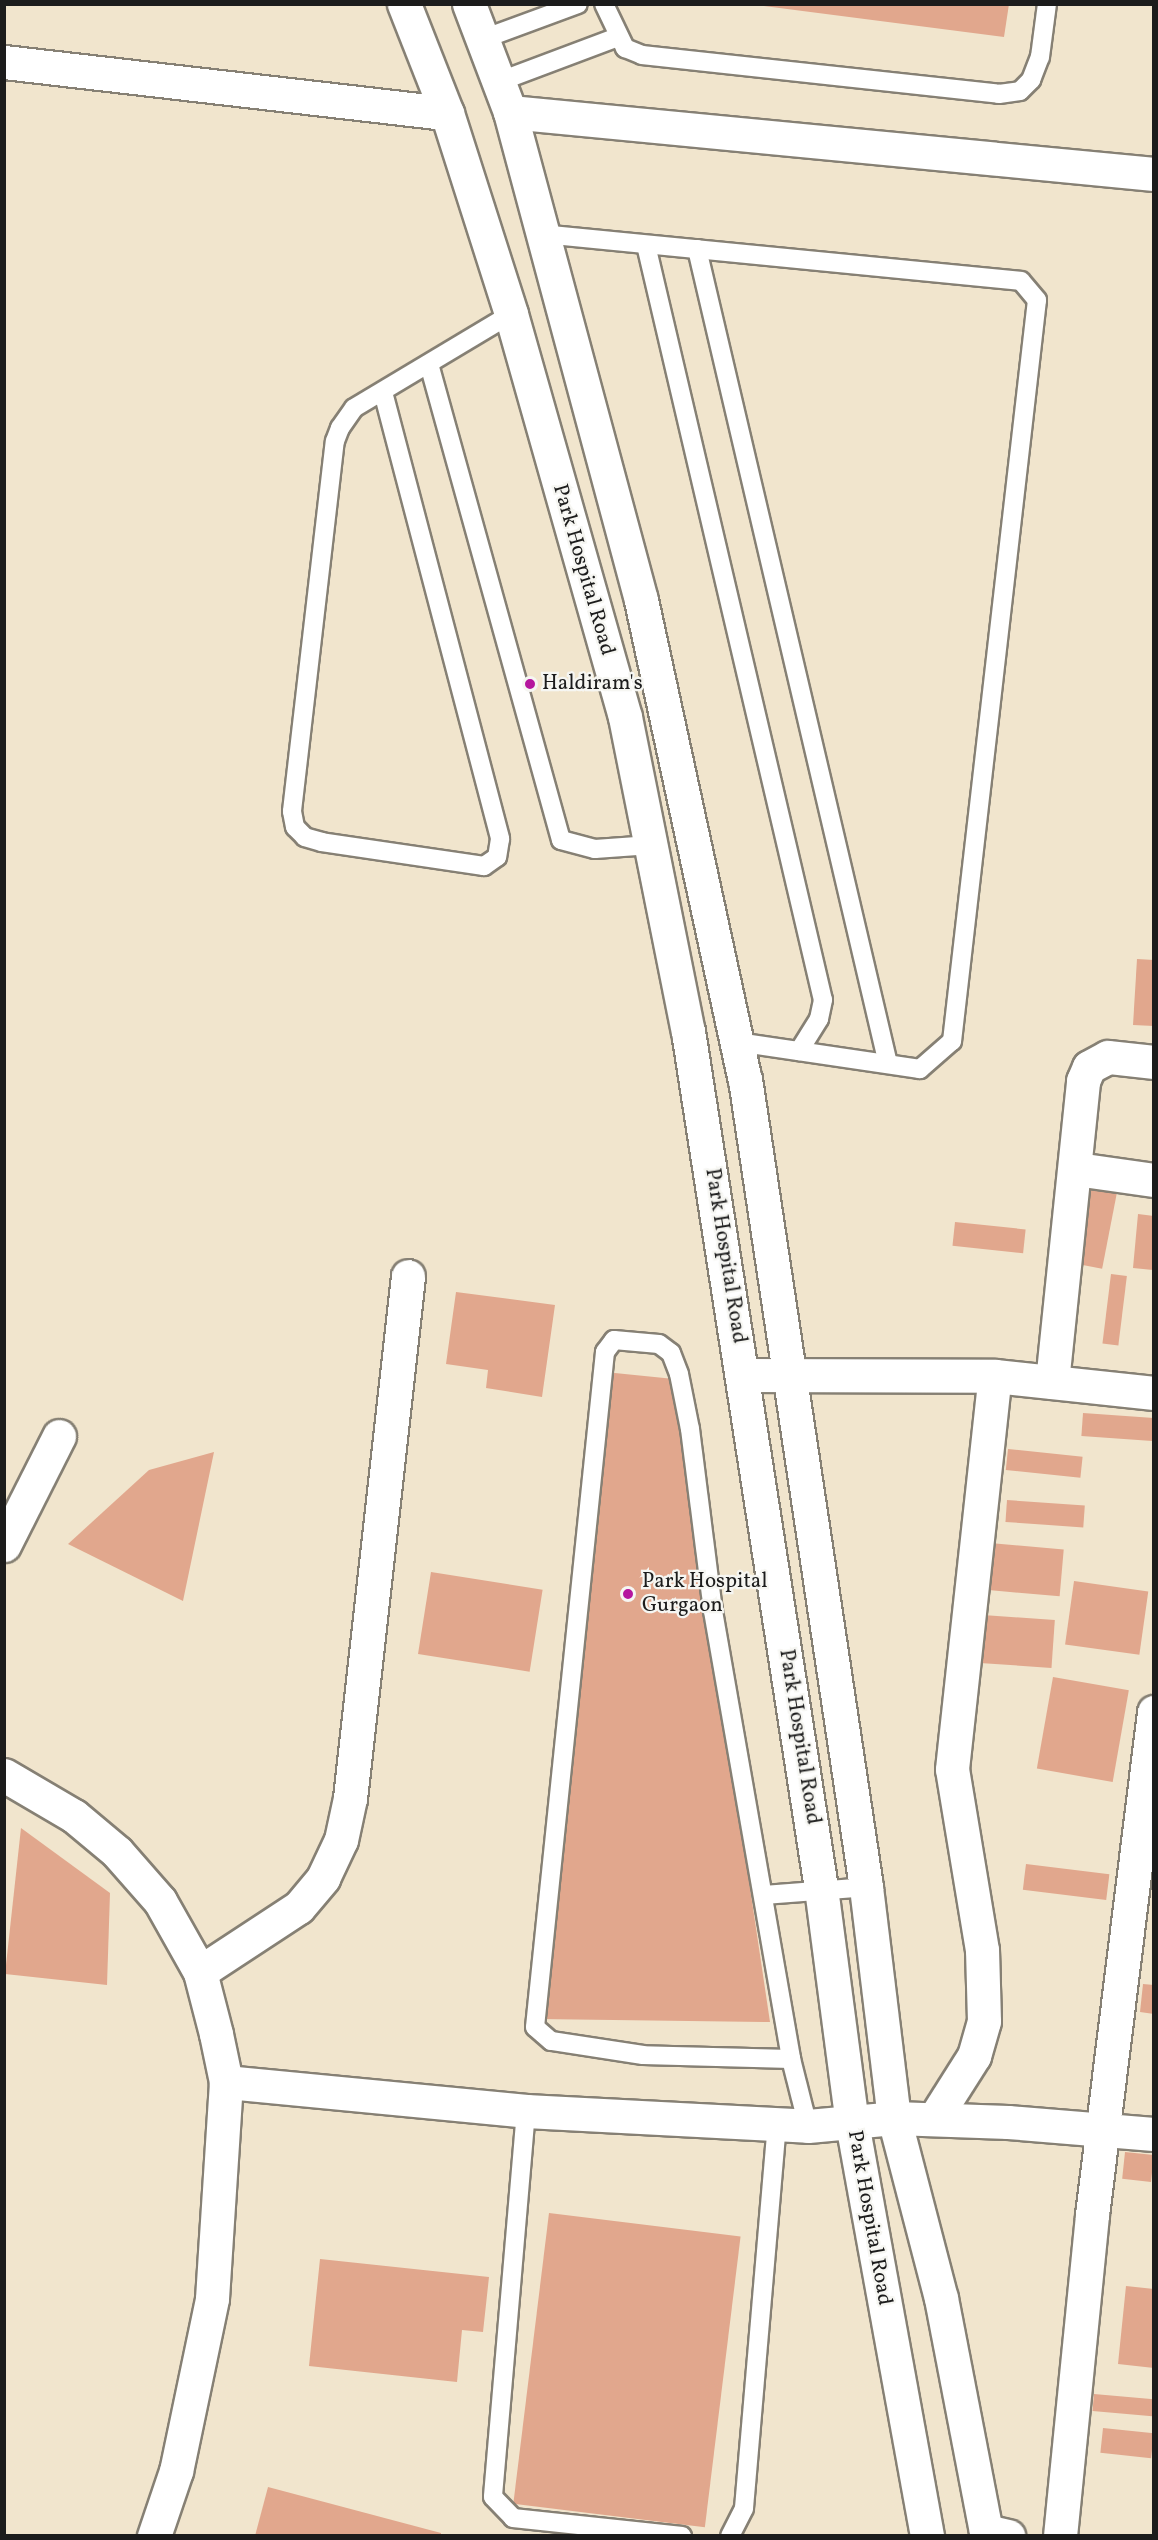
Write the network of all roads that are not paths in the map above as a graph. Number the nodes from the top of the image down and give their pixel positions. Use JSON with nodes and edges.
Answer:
{"nodes":[{"id":1,"x":404,"y":4,"type":"edge"},
{"id":2,"x":469,"y":4,"type":"edge"},
{"id":3,"x":578,"y":4,"type":"edge"},
{"id":4,"x":603,"y":4,"type":"edge"},
{"id":5,"x":1047,"y":4,"type":"edge"},
{"id":6,"x":618,"y":36,"type":"junction"},
{"id":7,"x":483,"y":39,"type":"junction"},
{"id":8,"x":4,"y":62,"type":"edge"},
{"id":9,"x":498,"y":82,"type":"junction"},
{"id":10,"x":510,"y":112,"type":"junction"},
{"id":11,"x":447,"y":113,"type":"junction"},
{"id":12,"x":1154,"y":174,"type":"edge"},
{"id":13,"x":542,"y":234,"type":"junction"},
{"id":14,"x":646,"y":245,"type":"junction"},
{"id":15,"x":697,"y":249,"type":"junction"},
{"id":16,"x":511,"y":314,"type":"junction"},
{"id":17,"x":429,"y":364,"type":"junction"},
{"id":18,"x":383,"y":392,"type":"junction"},
{"id":19,"x":651,"y":845,"type":"junction"},
{"id":20,"x":737,"y":1042,"type":"junction"},
{"id":21,"x":799,"y":1051,"type":"junction"},
{"id":22,"x":1154,"y":1062,"type":"edge"},
{"id":23,"x":888,"y":1064,"type":"junction"},
{"id":24,"x":1076,"y":1169,"type":"junction"},
{"id":25,"x":1154,"y":1180,"type":"edge"},
{"id":26,"x":408,"y":1276,"type":"dead end"},
{"id":27,"x":788,"y":1373,"type":"junction"},
{"id":28,"x":745,"y":1375,"type":"junction"},
{"id":29,"x":995,"y":1376,"type":"junction"},
{"id":30,"x":1052,"y":1382,"type":"junction"},
{"id":31,"x":1154,"y":1392,"type":"edge"},
{"id":32,"x":59,"y":1436,"type":"dead end"},
{"id":33,"x":4,"y":1545,"type":"edge"},
{"id":34,"x":1154,"y":1712,"type":"edge"},
{"id":35,"x":4,"y":1775,"type":"edge"},
{"id":36,"x":866,"y":1887,"type":"junction"},
{"id":37,"x":821,"y":1888,"type":"junction"},
{"id":38,"x":763,"y":1895,"type":"junction"},
{"id":39,"x":200,"y":1972,"type":"junction"},
{"id":40,"x":791,"y":2059,"type":"junction"},
{"id":41,"x":226,"y":2082,"type":"junction"},
{"id":42,"x":526,"y":2111,"type":"junction"},
{"id":43,"x":894,"y":2118,"type":"junction"},
{"id":44,"x":934,"y":2119,"type":"junction"},
{"id":45,"x":852,"y":2123,"type":"junction"},
{"id":46,"x":793,"y":2125,"type":"junction"},
{"id":47,"x":1105,"y":2129,"type":"junction"},
{"id":48,"x":1154,"y":2134,"type":"edge"},
{"id":49,"x":994,"y":2534,"type":"edge"},
{"id":50,"x":154,"y":2535,"type":"edge"},
{"id":51,"x":682,"y":2535,"type":"edge"},
{"id":52,"x":730,"y":2535,"type":"edge"},
{"id":53,"x":927,"y":2535,"type":"edge"},
{"id":54,"x":1060,"y":2535,"type":"edge"}],
"edges":[{"from":1,"to":11,"type":"street","name":"Park Hospital Road"},
{"from":2,"to":7,"type":"street","name":"Park Hospital Road"},
{"from":3,"to":7,"type":"lane"},
{"from":4,"to":6,"type":"lane"},
{"from":5,"to":6,"type":"lane"},
{"from":6,"to":9,"type":"lane"},
{"from":7,"to":9,"type":"street","name":"Park Hospital Road"},
{"from":8,"to":11,"type":"street"},
{"from":9,"to":10,"type":"street","name":"Park Hospital Road"},
{"from":10,"to":12,"type":"street"},
{"from":10,"to":13,"type":"street","name":"Park Hospital Road"},
{"from":11,"to":16,"type":"street","name":"Park Hospital Road"},
{"from":13,"to":14,"type":"lane"},
{"from":13,"to":20,"type":"street","name":"Park Hospital Road"},
{"from":14,"to":15,"type":"lane"},
{"from":14,"to":21,"type":"lane"},
{"from":15,"to":23,"type":"lane"},
{"from":15,"to":23,"type":"lane"},
{"from":16,"to":17,"type":"lane"},
{"from":16,"to":19,"type":"street","name":"Park Hospital Road"},
{"from":17,"to":18,"type":"lane"},
{"from":17,"to":19,"type":"lane"},
{"from":18,"to":18,"type":"lane"},
{"from":19,"to":28,"type":"street","name":"Park Hospital Road"},
{"from":20,"to":21,"type":"lane"},
{"from":20,"to":27,"type":"street","name":"Park Hospital Road"},
{"from":21,"to":23,"type":"lane"},
{"from":22,"to":24,"type":"street"},
{"from":24,"to":25,"type":"street"},
{"from":24,"to":30,"type":"street"},
{"from":26,"to":39,"type":"street"},
{"from":27,"to":28,"type":"street"},
{"from":27,"to":29,"type":"street"},
{"from":27,"to":36,"type":"street","name":"Park Hospital Road"},
{"from":28,"to":37,"type":"street","name":"Park Hospital Road"},
{"from":29,"to":30,"type":"street"},
{"from":29,"to":44,"type":"street"},
{"from":30,"to":31,"type":"street"},
{"from":32,"to":33,"type":"street"},
{"from":34,"to":47,"type":"street"},
{"from":35,"to":39,"type":"street"},
{"from":36,"to":37,"type":"lane"},
{"from":36,"to":43,"type":"street","name":"Park Hospital Road"},
{"from":37,"to":38,"type":"lane"},
{"from":37,"to":45,"type":"street","name":"Park Hospital Road"},
{"from":38,"to":40,"type":"lane"},
{"from":38,"to":40,"type":"lane"},
{"from":39,"to":41,"type":"street"},
{"from":40,"to":46,"type":"lane"},
{"from":41,"to":42,"type":"street"},
{"from":41,"to":50,"type":"street"},
{"from":42,"to":46,"type":"street"},
{"from":42,"to":51,"type":"lane"},
{"from":43,"to":44,"type":"street"},
{"from":43,"to":45,"type":"street"},
{"from":43,"to":49,"type":"street","name":"Park Hospital Road"},
{"from":44,"to":47,"type":"street"},
{"from":45,"to":46,"type":"street"},
{"from":45,"to":53,"type":"street","name":"Park Hospital Road"},
{"from":46,"to":52,"type":"lane"},
{"from":47,"to":48,"type":"street"},
{"from":47,"to":54,"type":"street"}]}
